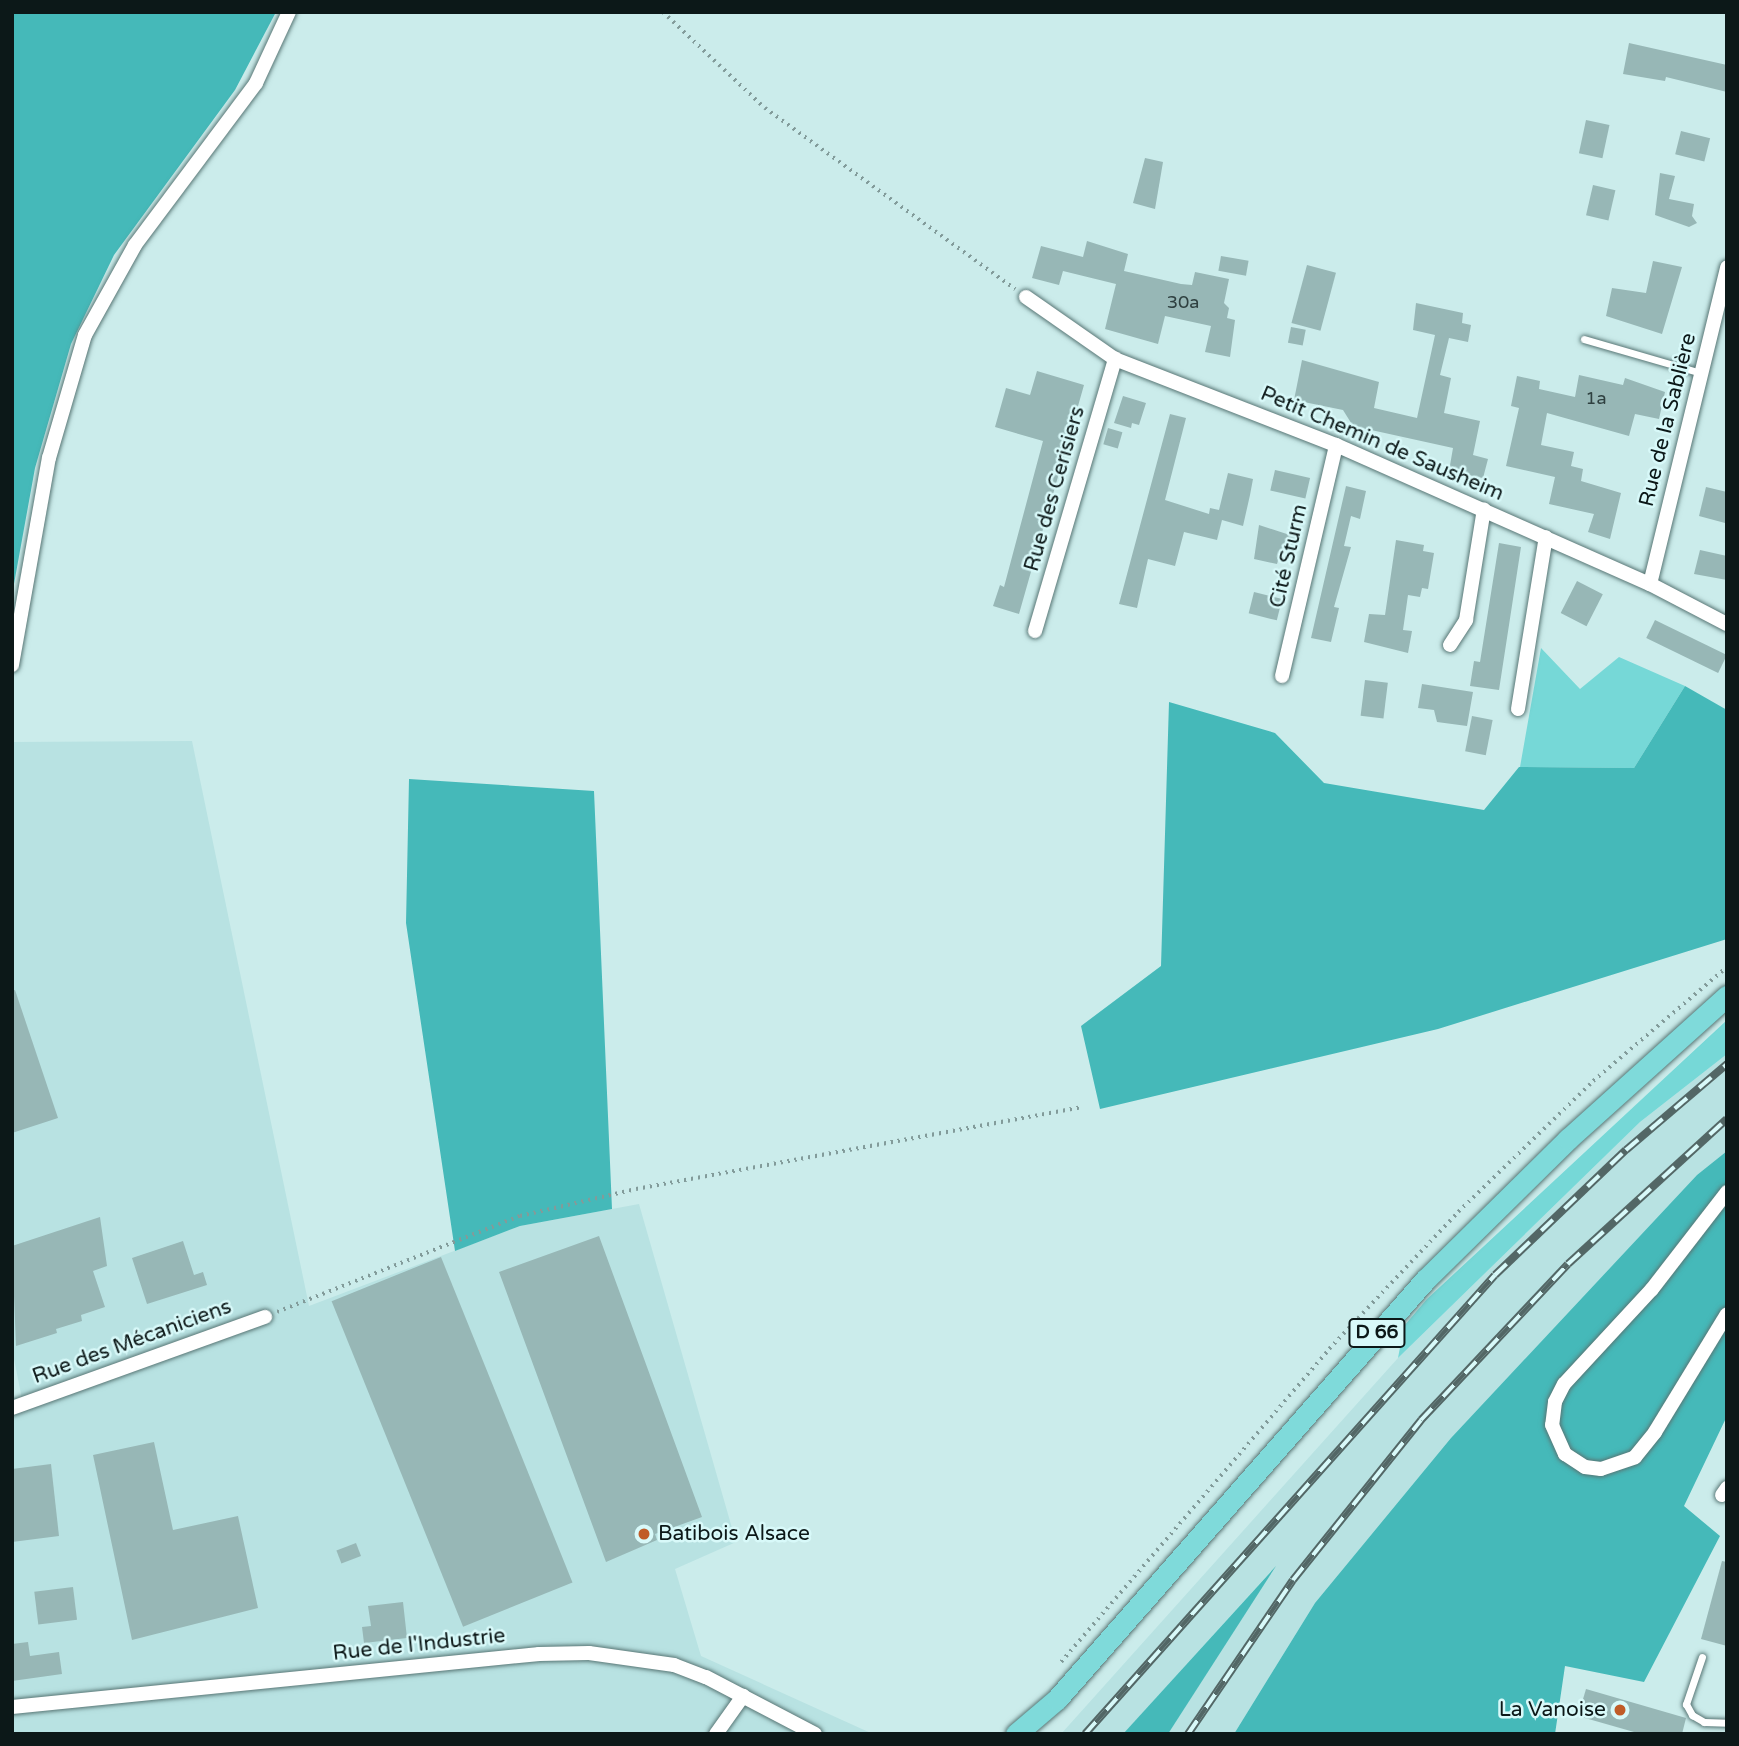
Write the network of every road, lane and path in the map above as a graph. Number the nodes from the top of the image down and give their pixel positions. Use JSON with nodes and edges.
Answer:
{"nodes":[{"id":1,"x":289,"y":12,"type":"edge"},
{"id":2,"x":663,"y":12,"type":"edge"},
{"id":3,"x":1727,"y":267,"type":"edge"},
{"id":4,"x":1026,"y":297,"type":"joint"},
{"id":5,"x":1584,"y":340,"type":"dead end"},
{"id":6,"x":1115,"y":359,"type":"junction"},
{"id":7,"x":1701,"y":373,"type":"junction"},
{"id":8,"x":1336,"y":445,"type":"junction"},
{"id":9,"x":1484,"y":509,"type":"junction"},
{"id":10,"x":1546,"y":537,"type":"junction"},
{"id":11,"x":1650,"y":584,"type":"junction"},
{"id":12,"x":1727,"y":624,"type":"edge"},
{"id":13,"x":1035,"y":631,"type":"dead end"},
{"id":14,"x":1450,"y":645,"type":"dead end"},
{"id":15,"x":12,"y":665,"type":"edge"},
{"id":16,"x":1282,"y":676,"type":"dead end"},
{"id":17,"x":1518,"y":709,"type":"dead end"},
{"id":18,"x":1727,"y":967,"type":"edge"},
{"id":19,"x":1727,"y":996,"type":"edge"},
{"id":20,"x":1671,"y":1012,"type":"dead end"},
{"id":21,"x":1083,"y":1107,"type":"dead end"},
{"id":22,"x":1727,"y":1192,"type":"edge"},
{"id":23,"x":1727,"y":1314,"type":"edge"},
{"id":24,"x":265,"y":1317,"type":"joint"},
{"id":25,"x":12,"y":1408,"type":"edge"},
{"id":26,"x":1702,"y":1657,"type":"dead end"},
{"id":27,"x":743,"y":1696,"type":"junction"},
{"id":28,"x":1058,"y":1699,"type":"junction"},
{"id":29,"x":12,"y":1707,"type":"edge"},
{"id":30,"x":1727,"y":1723,"type":"edge"},
{"id":31,"x":716,"y":1734,"type":"edge"},
{"id":32,"x":815,"y":1734,"type":"edge"},
{"id":33,"x":1016,"y":1734,"type":"edge"},
{"id":34,"x":1033,"y":1734,"type":"edge"}],
"edges":[{"from":1,"to":15,"type":"street"},
{"from":2,"to":4,"type":"path"},
{"from":3,"to":7,"type":"street","name":"Rue de la Sablière"},
{"from":4,"to":6,"type":"street","name":"Petit Chemin de Sausheim"},
{"from":5,"to":7,"type":"lane"},
{"from":6,"to":8,"type":"street","name":"Petit Chemin de Sausheim"},
{"from":6,"to":13,"type":"street","name":"Rue des Cerisiers"},
{"from":7,"to":11,"type":"street","name":"Rue de la Sablière"},
{"from":8,"to":9,"type":"street","name":"Petit Chemin de Sausheim"},
{"from":8,"to":16,"type":"street","name":"Cité Sturm"},
{"from":9,"to":10,"type":"street","name":"Petit Chemin de Sausheim"},
{"from":9,"to":14,"type":"street"},
{"from":10,"to":11,"type":"street","name":"Petit Chemin de Sausheim"},
{"from":10,"to":17,"type":"street"},
{"from":11,"to":12,"type":"street","name":"Petit Chemin de Sausheim"},
{"from":18,"to":20,"type":"path"},
{"from":19,"to":28,"type":"main road","number":"D 66"},
{"from":21,"to":24,"type":"path"},
{"from":22,"to":23,"type":"street"},
{"from":24,"to":25,"type":"street","name":"Rue des Mécaniciens"},
{"from":26,"to":30,"type":"lane"},
{"from":27,"to":29,"type":"street","name":"Rue de l'Industrie"},
{"from":27,"to":31,"type":"street"},
{"from":27,"to":32,"type":"street","name":"Rue de l'Industrie"},
{"from":28,"to":33,"type":"main road","number":"D 66"},
{"from":28,"to":34,"type":"main road","number":"D 66"}]}
